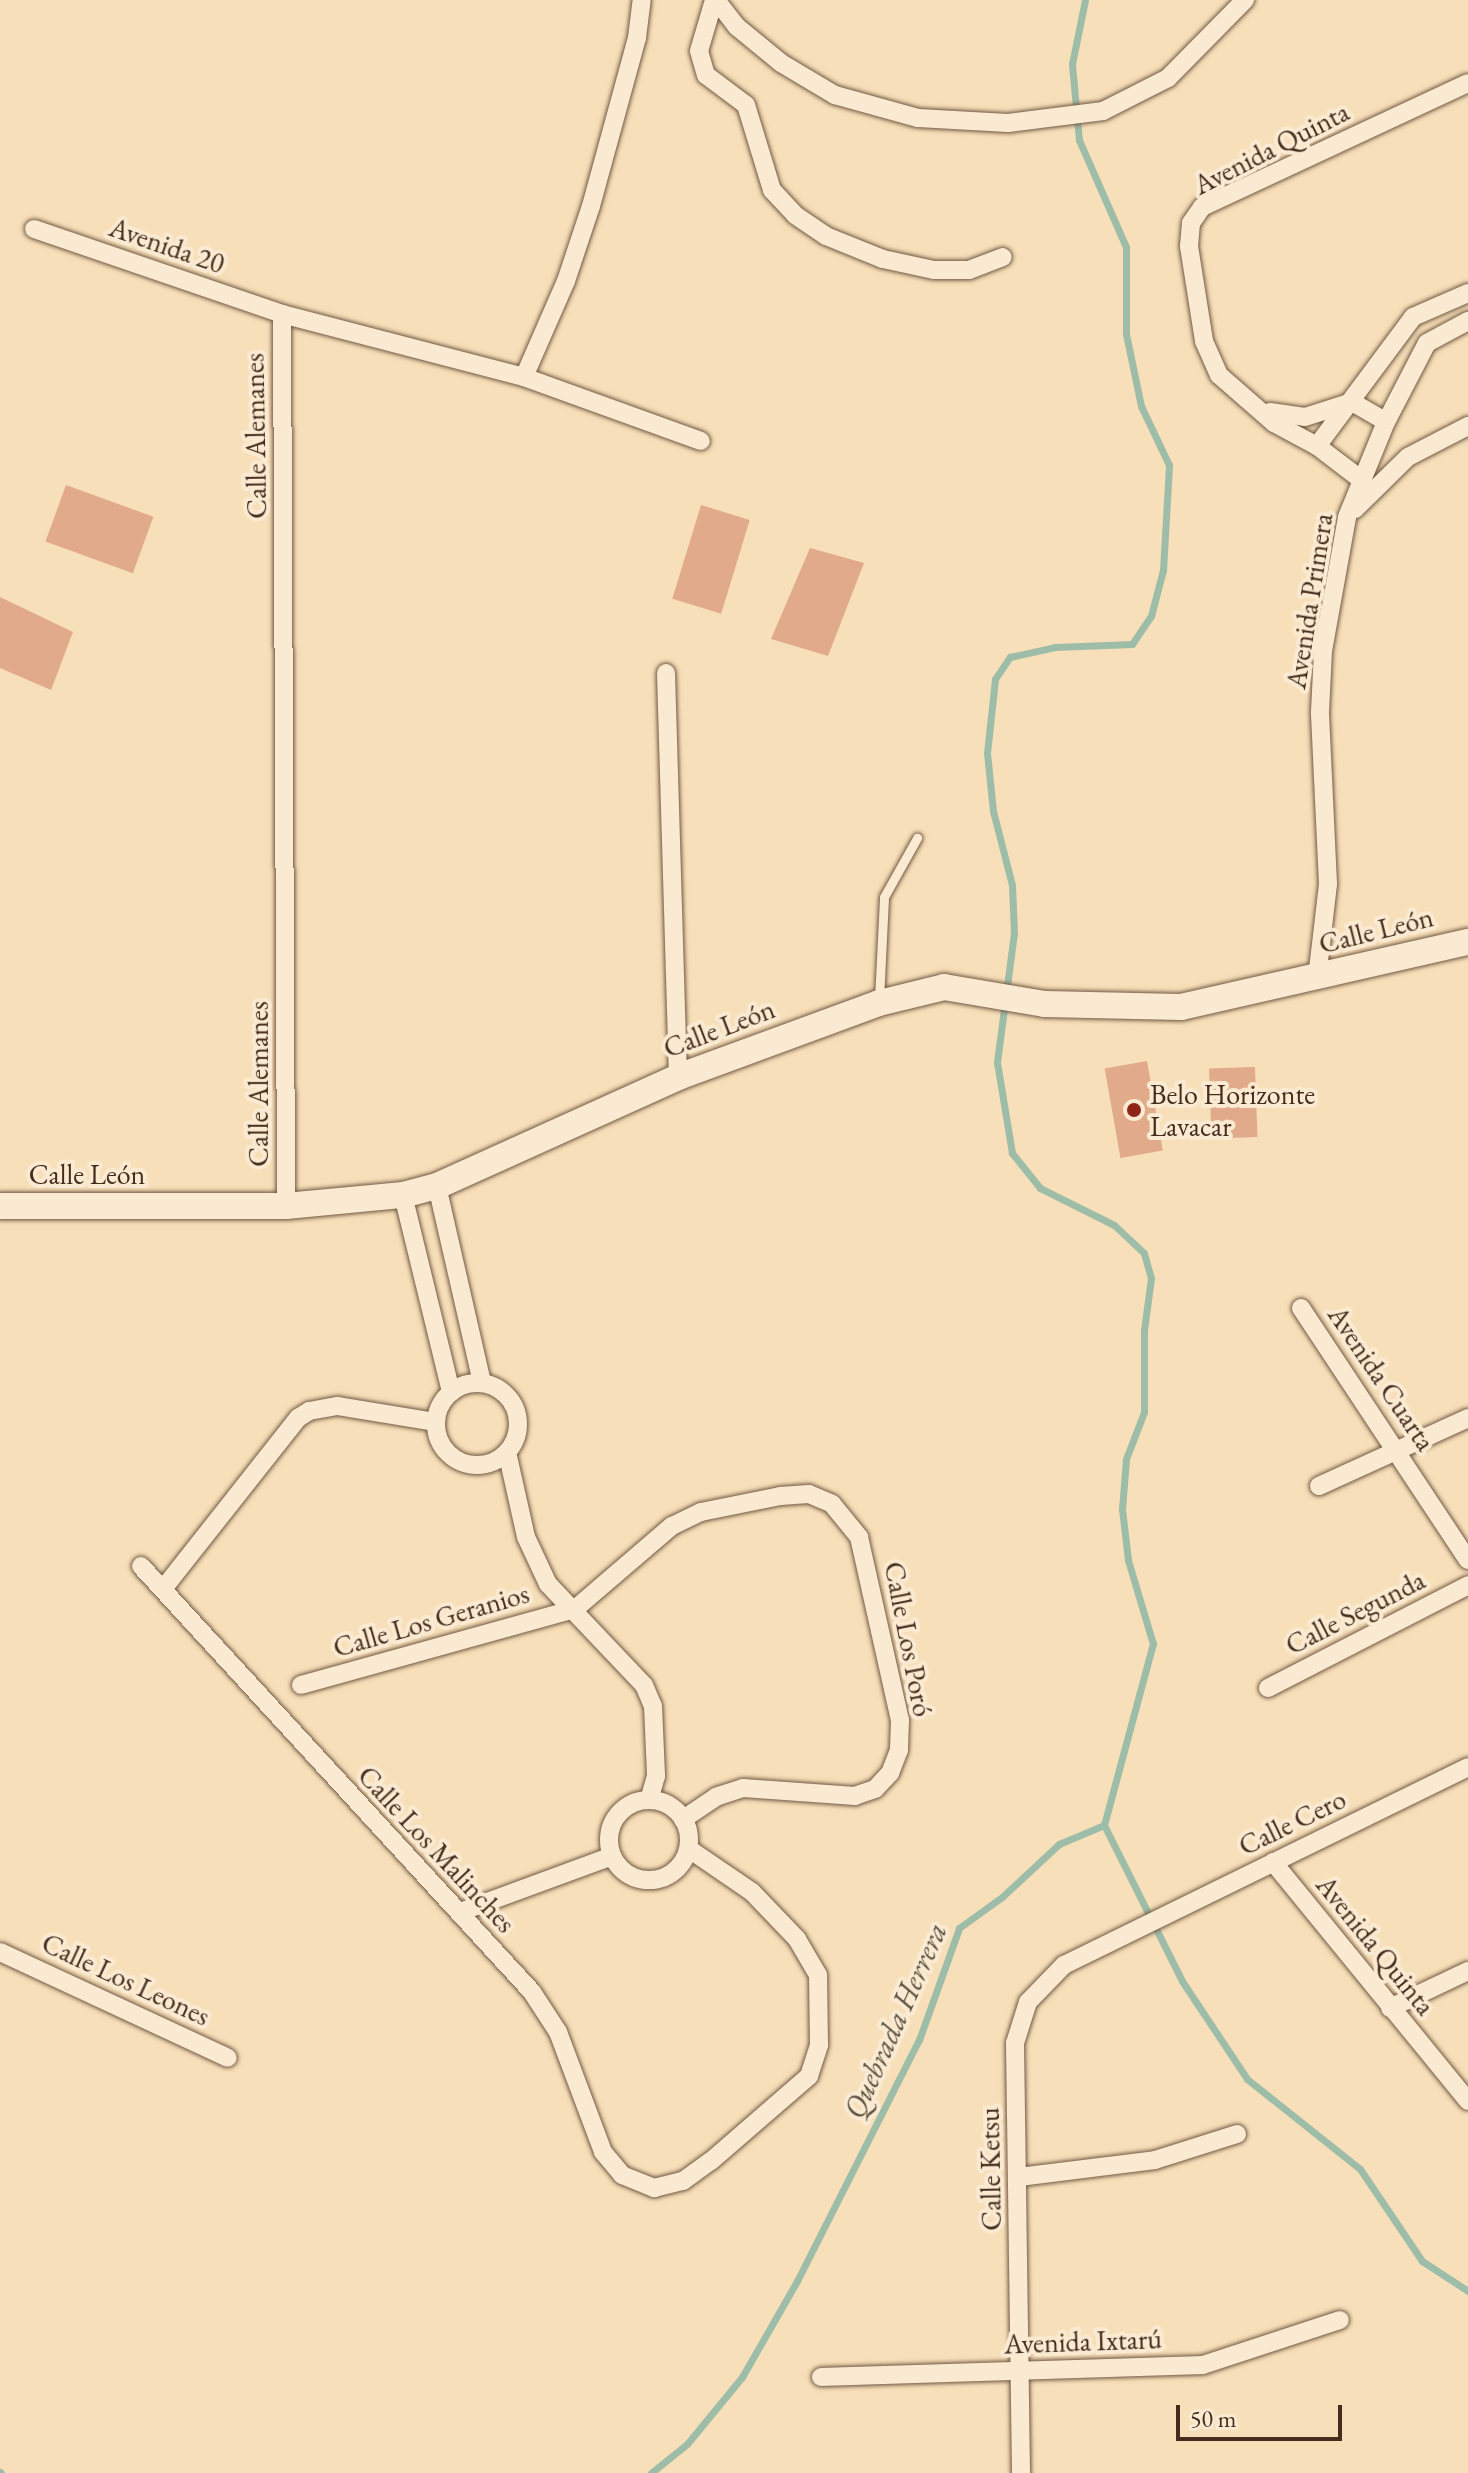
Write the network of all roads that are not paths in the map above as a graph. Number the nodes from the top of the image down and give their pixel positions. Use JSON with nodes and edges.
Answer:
{"nodes":[{"id":1,"x":642,"y":0,"type":"edge"},
{"id":2,"x":715,"y":0,"type":"edge"},
{"id":3,"x":1245,"y":0,"type":"edge"},
{"id":4,"x":1468,"y":83,"type":"edge"},
{"id":5,"x":34,"y":229,"type":"dead end"},
{"id":6,"x":1003,"y":257,"type":"dead end"},
{"id":7,"x":1468,"y":293,"type":"edge"},
{"id":8,"x":282,"y":314,"type":"junction"},
{"id":9,"x":1468,"y":321,"type":"edge"},
{"id":10,"x":524,"y":377,"type":"junction"},
{"id":11,"x":1247,"y":402,"type":"junction"},
{"id":12,"x":1352,"y":402,"type":"junction"},
{"id":13,"x":1386,"y":422,"type":"junction"},
{"id":14,"x":1468,"y":426,"type":"edge"},
{"id":15,"x":701,"y":441,"type":"dead end"},
{"id":16,"x":1317,"y":446,"type":"junction"},
{"id":17,"x":1363,"y":481,"type":"junction"},
{"id":18,"x":1347,"y":517,"type":"junction"},
{"id":19,"x":666,"y":673,"type":"dead end"},
{"id":20,"x":917,"y":838,"type":"dead end"},
{"id":21,"x":1468,"y":942,"type":"edge"},
{"id":22,"x":1317,"y":978,"type":"junction"},
{"id":23,"x":879,"y":1003,"type":"junction"},
{"id":24,"x":678,"y":1077,"type":"junction"},
{"id":25,"x":437,"y":1186,"type":"junction"},
{"id":26,"x":403,"y":1195,"type":"junction"},
{"id":27,"x":0,"y":1206,"type":"edge"},
{"id":28,"x":286,"y":1206,"type":"junction"},
{"id":29,"x":1301,"y":1308,"type":"dead end"},
{"id":30,"x":482,"y":1383,"type":"junction"},
{"id":31,"x":451,"y":1392,"type":"junction"},
{"id":32,"x":1468,"y":1418,"type":"edge"},
{"id":33,"x":435,"y":1422,"type":"junction"},
{"id":34,"x":1398,"y":1450,"type":"junction"},
{"id":35,"x":507,"y":1452,"type":"junction"},
{"id":36,"x":1319,"y":1486,"type":"dead end"},
{"id":37,"x":1468,"y":1560,"type":"edge"},
{"id":38,"x":141,"y":1566,"type":"dead end"},
{"id":39,"x":1468,"y":1585,"type":"edge"},
{"id":40,"x":163,"y":1589,"type":"junction"},
{"id":41,"x":575,"y":1609,"type":"junction"},
{"id":42,"x":301,"y":1685,"type":"dead end"},
{"id":43,"x":1268,"y":1688,"type":"dead end"},
{"id":44,"x":1468,"y":1767,"type":"edge"},
{"id":45,"x":649,"y":1800,"type":"junction"},
{"id":46,"x":683,"y":1819,"type":"junction"},
{"id":47,"x":689,"y":1849,"type":"junction"},
{"id":48,"x":612,"y":1856,"type":"junction"},
{"id":49,"x":1273,"y":1862,"type":"junction"},
{"id":50,"x":460,"y":1912,"type":"junction"},
{"id":51,"x":1141,"y":1928,"type":"joint"},
{"id":52,"x":0,"y":1952,"type":"edge"},
{"id":53,"x":1468,"y":1971,"type":"edge"},
{"id":54,"x":1390,"y":2008,"type":"junction"},
{"id":55,"x":228,"y":2058,"type":"dead end"},
{"id":56,"x":1468,"y":2101,"type":"edge"},
{"id":57,"x":1237,"y":2134,"type":"dead end"},
{"id":58,"x":1019,"y":2177,"type":"junction"},
{"id":59,"x":1340,"y":2320,"type":"dead end"},
{"id":60,"x":1020,"y":2371,"type":"junction"},
{"id":61,"x":821,"y":2377,"type":"dead end"},
{"id":62,"x":1021,"y":2473,"type":"edge"}],
"edges":[{"from":1,"to":10,"type":"street"},
{"from":2,"to":3,"type":"street"},
{"from":2,"to":6,"type":"street"},
{"from":4,"to":11,"type":"street","name":"Avenida Quinta"},
{"from":5,"to":8,"type":"street","name":"Avenida 20"},
{"from":7,"to":12,"type":"street"},
{"from":8,"to":10,"type":"street","name":"Calle Alemanes"},
{"from":8,"to":28,"type":"street","name":"Calle Alemanes"},
{"from":9,"to":13,"type":"street","name":"Avenida Primera"},
{"from":10,"to":15,"type":"street"},
{"from":11,"to":12,"type":"street","name":"Avenida Quinta"},
{"from":11,"to":16,"type":"street","name":"Avenida Quinta"},
{"from":12,"to":13,"type":"street"},
{"from":12,"to":16,"type":"street"},
{"from":13,"to":17,"type":"street","name":"Avenida Primera"},
{"from":14,"to":18,"type":"street"},
{"from":16,"to":17,"type":"street","name":"Avenida Quinta"},
{"from":17,"to":18,"type":"street","name":"Avenida Primera"},
{"from":18,"to":22,"type":"street","name":"Avenida Primera"},
{"from":19,"to":24,"type":"street"},
{"from":20,"to":23,"type":"lane"},
{"from":21,"to":22,"type":"main road","name":"Calle León"},
{"from":22,"to":23,"type":"main road","name":"Calle León"},
{"from":23,"to":24,"type":"main road","name":"Calle León"},
{"from":24,"to":25,"type":"main road","name":"Calle León"},
{"from":25,"to":26,"type":"main road","name":"Calle León"},
{"from":25,"to":30,"type":"street"},
{"from":26,"to":28,"type":"main road","name":"Calle León"},
{"from":26,"to":31,"type":"street"},
{"from":27,"to":28,"type":"main road","name":"Calle León"},
{"from":29,"to":34,"type":"street","name":"Avenida Cuarta"},
{"from":30,"to":31,"type":"street"},
{"from":30,"to":35,"type":"street"},
{"from":31,"to":33,"type":"street"},
{"from":32,"to":34,"type":"street"},
{"from":33,"to":35,"type":"street"},
{"from":33,"to":40,"type":"street"},
{"from":34,"to":36,"type":"street"},
{"from":34,"to":37,"type":"street","name":"Avenida Cuarta"},
{"from":35,"to":41,"type":"street"},
{"from":38,"to":40,"type":"street","name":"Calle Los Malinches"},
{"from":39,"to":43,"type":"street","name":"Calle Segunda"},
{"from":40,"to":50,"type":"street","name":"Calle Los Malinches"},
{"from":41,"to":42,"type":"street","name":"Calle Los Geranios"},
{"from":41,"to":45,"type":"street"},
{"from":41,"to":46,"type":"street","name":"Calle Los Poró"},
{"from":44,"to":49,"type":"street","name":"Calle Cero"},
{"from":45,"to":46,"type":"street"},
{"from":45,"to":48,"type":"street"},
{"from":46,"to":47,"type":"street"},
{"from":47,"to":48,"type":"street"},
{"from":47,"to":50,"type":"street","name":"Calle Los Malinches"},
{"from":48,"to":50,"type":"street"},
{"from":49,"to":51,"type":"street","name":"Calle Cero"},
{"from":49,"to":54,"type":"street","name":"Avenida Quinta"},
{"from":51,"to":58,"type":"street","name":"Calle Ketsu"},
{"from":52,"to":55,"type":"street","name":"Calle Los Leones"},
{"from":53,"to":54,"type":"street"},
{"from":54,"to":56,"type":"street","name":"Avenida Quinta"},
{"from":57,"to":58,"type":"street"},
{"from":58,"to":60,"type":"street","name":"Calle Ketsu"},
{"from":59,"to":60,"type":"street","name":"Avenida Ixtarú"},
{"from":60,"to":61,"type":"street","name":"Avenida Ixtarú"},
{"from":60,"to":62,"type":"street","name":"Calle Ketsu"}]}
